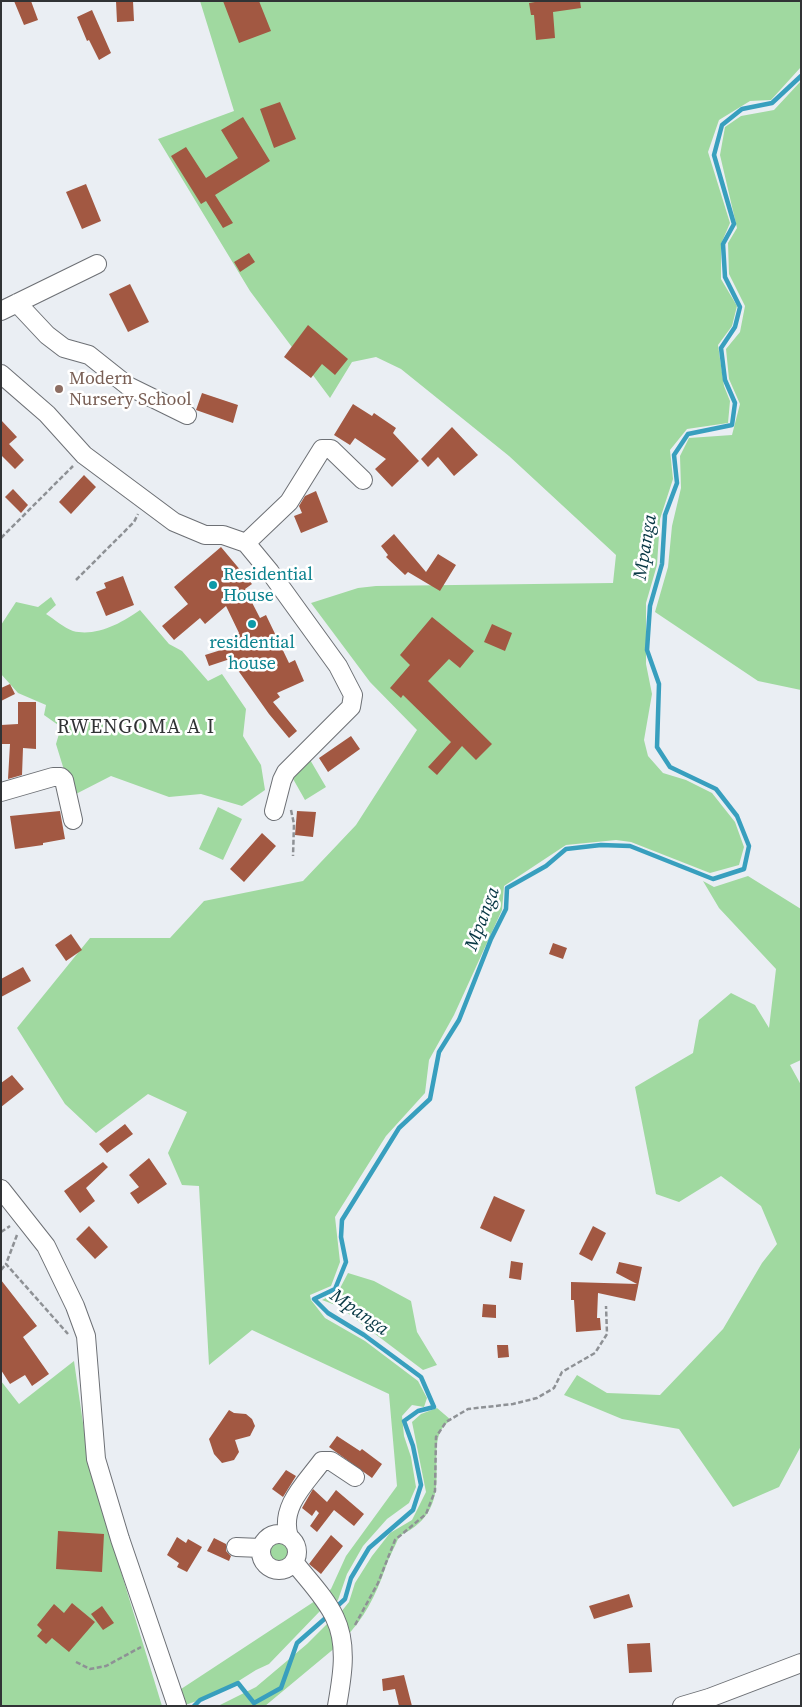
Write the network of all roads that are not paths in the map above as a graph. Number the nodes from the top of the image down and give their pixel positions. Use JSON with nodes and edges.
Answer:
{"nodes":[{"id":1,"x":97,"y":264,"type":"dead end"},
{"id":2,"x":9,"y":307,"type":"edge"},
{"id":3,"x":1,"y":374,"type":"edge"},
{"id":4,"x":187,"y":415,"type":"dead end"},
{"id":5,"x":363,"y":480,"type":"dead end"},
{"id":6,"x":246,"y":543,"type":"junction"},
{"id":7,"x":1,"y":792,"type":"edge"},
{"id":8,"x":282,"y":810,"type":"road end"},
{"id":9,"x":74,"y":820,"type":"dead end"},
{"id":10,"x":1,"y":1189,"type":"edge"},
{"id":11,"x":355,"y":1477,"type":"dead end"},
{"id":12,"x":289,"y":1536,"type":"junction"},
{"id":13,"x":236,"y":1548,"type":"dead end"},
{"id":14,"x":261,"y":1548,"type":"junction"},
{"id":15,"x":294,"y":1562,"type":"junction"},
{"id":16,"x":801,"y":1663,"type":"edge"},
{"id":17,"x":175,"y":1704,"type":"edge"},
{"id":18,"x":337,"y":1706,"type":"edge"},
{"id":19,"x":682,"y":1706,"type":"edge"}],
"edges":[{"from":1,"to":2,"type":"street"},
{"from":2,"to":4,"type":"street"},
{"from":3,"to":6,"type":"street"},
{"from":5,"to":6,"type":"street"},
{"from":6,"to":8,"type":"street"},
{"from":7,"to":9,"type":"street"},
{"from":10,"to":17,"type":"street"},
{"from":11,"to":12,"type":"street"},
{"from":12,"to":14,"type":"street"},
{"from":12,"to":15,"type":"street"},
{"from":13,"to":14,"type":"street"},
{"from":14,"to":15,"type":"street"},
{"from":15,"to":18,"type":"street"},
{"from":16,"to":19,"type":"street"}]}
